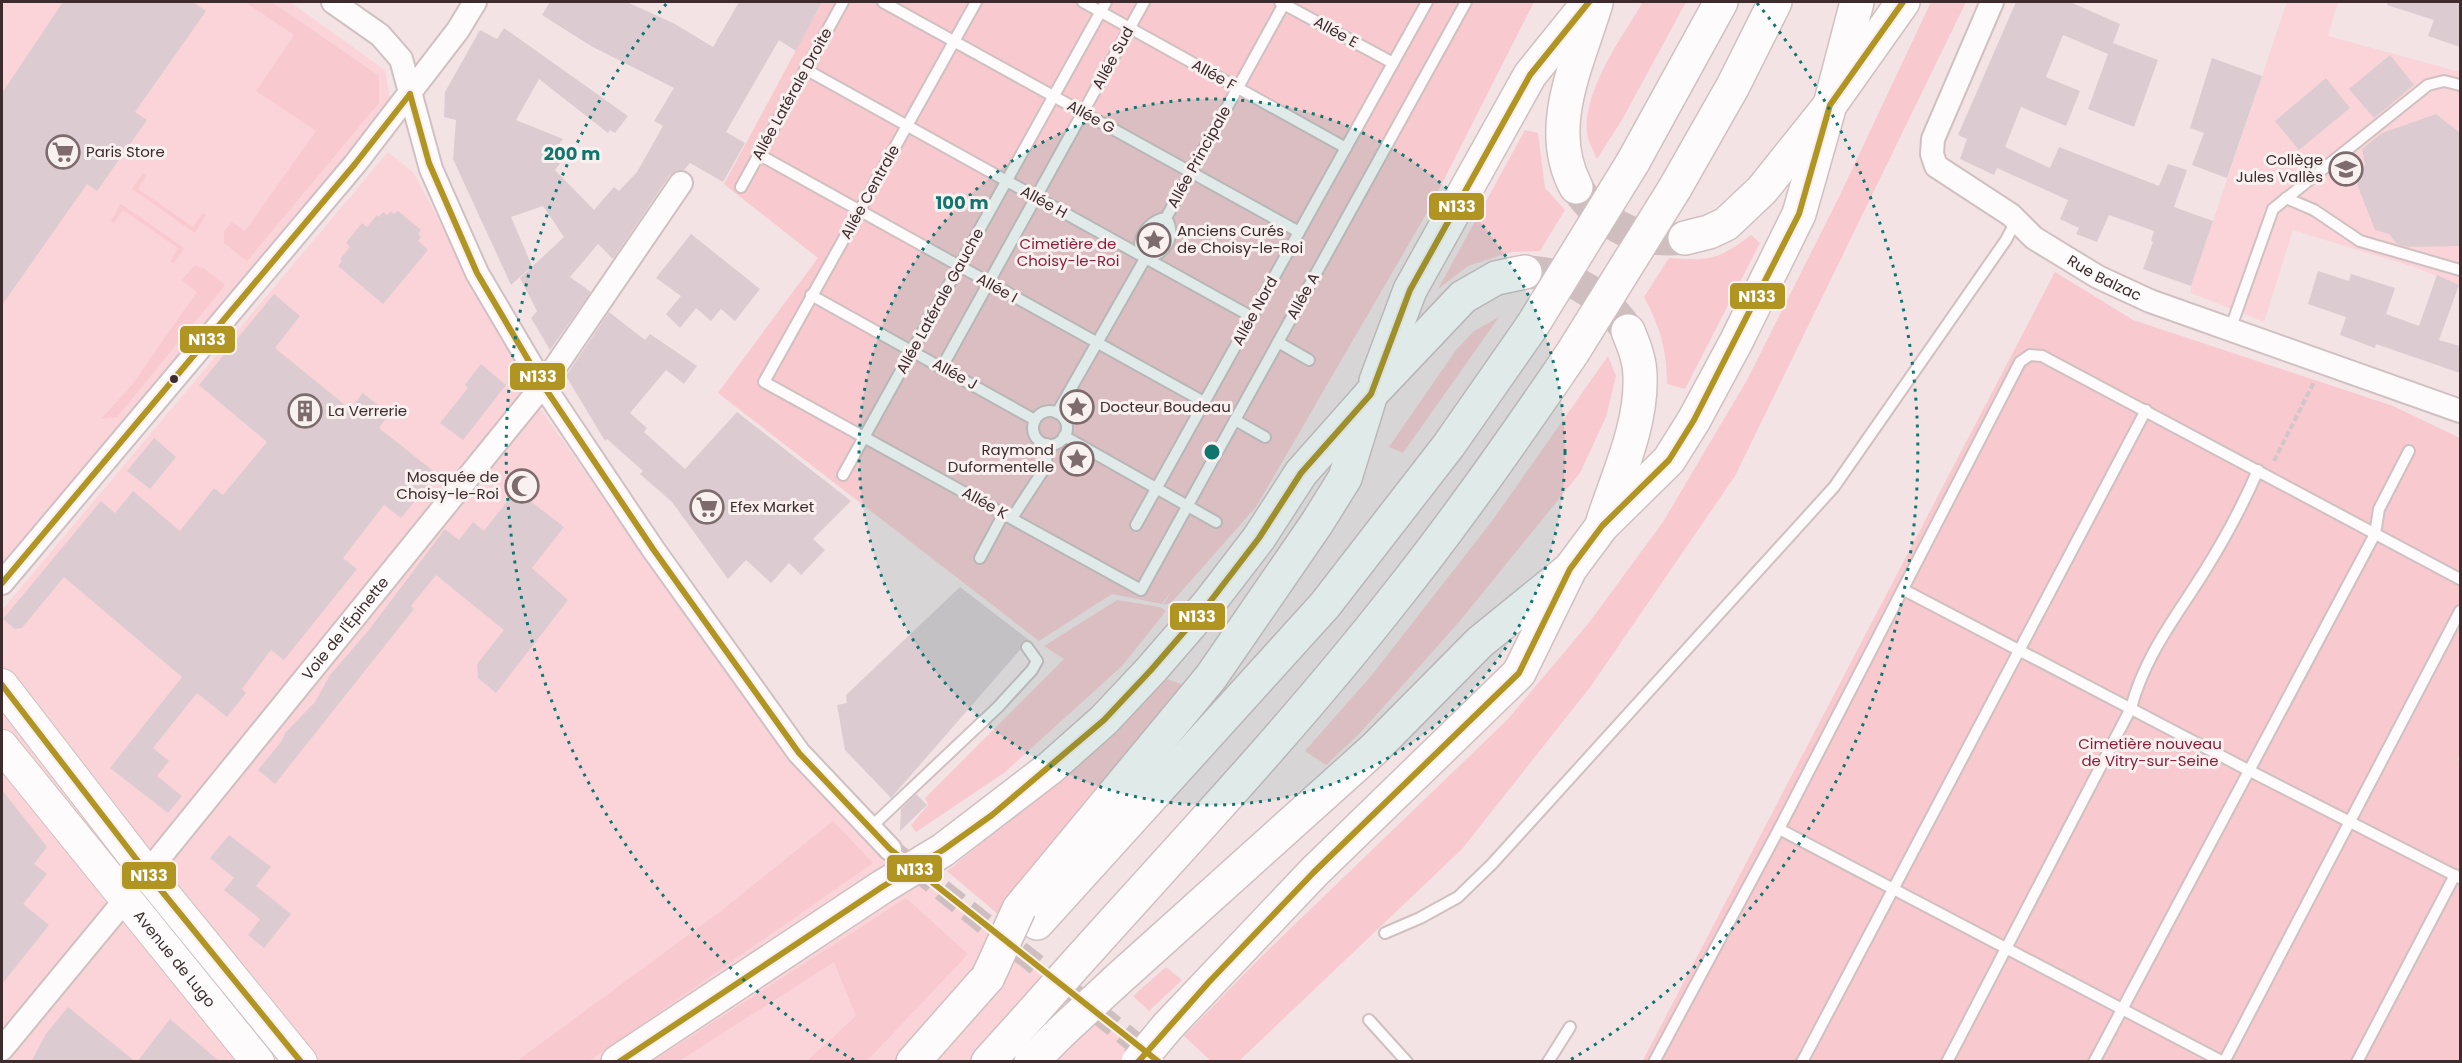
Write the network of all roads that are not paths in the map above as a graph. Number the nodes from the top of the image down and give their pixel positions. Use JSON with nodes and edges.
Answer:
{"nodes":[{"id":1,"x":333,"y":2,"type":"edge"},
{"id":2,"x":475,"y":2,"type":"edge"},
{"id":3,"x":843,"y":2,"type":"edge"},
{"id":4,"x":883,"y":2,"type":"edge"},
{"id":5,"x":976,"y":2,"type":"edge"},
{"id":6,"x":1083,"y":2,"type":"edge"},
{"id":7,"x":1144,"y":2,"type":"edge"},
{"id":8,"x":1283,"y":2,"type":"edge"},
{"id":9,"x":1427,"y":2,"type":"edge"},
{"id":10,"x":1466,"y":2,"type":"edge"},
{"id":11,"x":1589,"y":2,"type":"edge"},
{"id":12,"x":1597,"y":2,"type":"edge"},
{"id":13,"x":1721,"y":2,"type":"edge"},
{"id":14,"x":1775,"y":2,"type":"edge"},
{"id":15,"x":1857,"y":2,"type":"edge"},
{"id":16,"x":1903,"y":2,"type":"edge"},
{"id":17,"x":1992,"y":2,"type":"edge"},
{"id":18,"x":1104,"y":6,"type":"edge"},
{"id":19,"x":1130,"y":28,"type":"junction"},
{"id":20,"x":954,"y":40,"type":"junction"},
{"id":21,"x":1393,"y":63,"type":"junction"},
{"id":22,"x":806,"y":69,"type":"junction"},
{"id":23,"x":2460,"y":85,"type":"edge"},
{"id":24,"x":1237,"y":88,"type":"junction"},
{"id":25,"x":410,"y":94,"type":"junction"},
{"id":26,"x":1054,"y":96,"type":"junction"},
{"id":27,"x":1830,"y":105,"type":"junction"},
{"id":28,"x":1083,"y":112,"type":"junction"},
{"id":29,"x":907,"y":125,"type":"junction"},
{"id":30,"x":1346,"y":148,"type":"junction"},
{"id":31,"x":758,"y":154,"type":"junction"},
{"id":32,"x":1191,"y":172,"type":"junction"},
{"id":33,"x":1007,"y":181,"type":"junction"},
{"id":34,"x":681,"y":183,"type":"dead end"},
{"id":35,"x":741,"y":187,"type":"dead end"},
{"id":36,"x":1576,"y":187,"type":"tunnel mouth"},
{"id":37,"x":1036,"y":197,"type":"junction"},
{"id":38,"x":2286,"y":198,"type":"junction"},
{"id":39,"x":859,"y":211,"type":"junction"},
{"id":40,"x":1166,"y":218,"type":"junction"},
{"id":41,"x":2016,"y":221,"type":"junction"},
{"id":42,"x":1299,"y":232,"type":"junction"},
{"id":43,"x":1685,"y":238,"type":"tunnel mouth"},
{"id":44,"x":1146,"y":258,"type":"junction"},
{"id":45,"x":959,"y":267,"type":"junction"},
{"id":46,"x":2460,"y":270,"type":"edge"},
{"id":47,"x":1525,"y":272,"type":"tunnel mouth"},
{"id":48,"x":989,"y":283,"type":"junction"},
{"id":49,"x":811,"y":295,"type":"junction"},
{"id":50,"x":1252,"y":317,"type":"junction"},
{"id":51,"x":2230,"y":330,"type":"junction"},
{"id":52,"x":1628,"y":331,"type":"tunnel mouth"},
{"id":53,"x":1278,"y":342,"type":"junction"},
{"id":54,"x":1096,"y":343,"type":"junction"},
{"id":55,"x":912,"y":351,"type":"junction"},
{"id":56,"x":1309,"y":360,"type":"dead end"},
{"id":57,"x":942,"y":367,"type":"junction"},
{"id":58,"x":764,"y":382,"type":"joint"},
{"id":59,"x":543,"y":385,"type":"junction"},
{"id":60,"x":1371,"y":394,"type":"junction"},
{"id":61,"x":1204,"y":402,"type":"junction"},
{"id":62,"x":2146,"y":410,"type":"junction"},
{"id":63,"x":2460,"y":411,"type":"edge"},
{"id":64,"x":1058,"y":413,"type":"junction"},
{"id":65,"x":1035,"y":420,"type":"junction"},
{"id":66,"x":1235,"y":420,"type":"junction"},
{"id":67,"x":1064,"y":436,"type":"junction"},
{"id":68,"x":865,"y":437,"type":"junction"},
{"id":69,"x":1265,"y":437,"type":"dead end"},
{"id":70,"x":1047,"y":444,"type":"junction"},
{"id":71,"x":2409,"y":451,"type":"dead end"},
{"id":72,"x":2262,"y":473,"type":"junction"},
{"id":73,"x":843,"y":475,"type":"dead end"},
{"id":74,"x":1157,"y":488,"type":"junction"},
{"id":75,"x":1187,"y":506,"type":"junction"},
{"id":76,"x":1008,"y":515,"type":"junction"},
{"id":77,"x":1216,"y":522,"type":"dead end"},
{"id":78,"x":1136,"y":525,"type":"dead end"},
{"id":79,"x":1602,"y":526,"type":"junction"},
{"id":80,"x":2374,"y":534,"type":"junction"},
{"id":81,"x":980,"y":558,"type":"dead end"},
{"id":82,"x":1570,"y":569,"type":"junction"},
{"id":83,"x":2460,"y":579,"type":"edge"},
{"id":84,"x":2,"y":583,"type":"edge"},
{"id":85,"x":1141,"y":590,"type":"joint"},
{"id":86,"x":1904,"y":590,"type":"junction"},
{"id":87,"x":2460,"y":611,"type":"edge"},
{"id":88,"x":1027,"y":647,"type":"dead end"},
{"id":89,"x":2019,"y":649,"type":"junction"},
{"id":90,"x":2,"y":685,"type":"edge"},
{"id":91,"x":2131,"y":708,"type":"junction"},
{"id":92,"x":2,"y":746,"type":"edge"},
{"id":93,"x":2248,"y":770,"type":"junction"},
{"id":94,"x":2350,"y":824,"type":"junction"},
{"id":95,"x":870,"y":828,"type":"junction"},
{"id":96,"x":1779,"y":829,"type":"junction"},
{"id":97,"x":890,"y":849,"type":"tunnel mouth"},
{"id":98,"x":147,"y":873,"type":"junction"},
{"id":99,"x":2458,"y":877,"type":"edge"},
{"id":100,"x":1893,"y":890,"type":"junction"},
{"id":101,"x":125,"y":900,"type":"junction"},
{"id":102,"x":1028,"y":916,"type":"junction"},
{"id":103,"x":1385,"y":933,"type":"dead end"},
{"id":104,"x":2007,"y":947,"type":"junction"},
{"id":105,"x":2122,"y":1007,"type":"junction"},
{"id":106,"x":1369,"y":1020,"type":"dead end"},
{"id":107,"x":1570,"y":1027,"type":"dead end"},
{"id":108,"x":2,"y":1049,"type":"edge"},
{"id":109,"x":258,"y":1062,"type":"edge"},
{"id":110,"x":302,"y":1062,"type":"edge"},
{"id":111,"x":618,"y":1062,"type":"edge"},
{"id":112,"x":913,"y":1062,"type":"edge"},
{"id":113,"x":988,"y":1062,"type":"edge"},
{"id":114,"x":1031,"y":1062,"type":"edge"},
{"id":115,"x":1138,"y":1062,"type":"edge"},
{"id":116,"x":1407,"y":1062,"type":"edge"},
{"id":117,"x":1548,"y":1062,"type":"edge"},
{"id":118,"x":1654,"y":1062,"type":"edge"},
{"id":119,"x":1802,"y":1062,"type":"edge"},
{"id":120,"x":1947,"y":1062,"type":"edge"},
{"id":121,"x":2094,"y":1062,"type":"edge"},
{"id":122,"x":2223,"y":1062,"type":"edge"},
{"id":123,"x":2357,"y":1062,"type":"edge"}],
"edges":[{"from":1,"to":25,"type":"street"},
{"from":2,"to":25,"type":"street"},
{"from":3,"to":22,"type":"lane","name":"Allée Latérale Droite"},
{"from":4,"to":20,"type":"lane","name":"Allée G"},
{"from":5,"to":20,"type":"lane","name":"Allée Centrale"},
{"from":6,"to":18,"type":"lane","name":"Allée F"},
{"from":7,"to":19,"type":"lane","name":"Allée Sud"},
{"from":8,"to":21,"type":"lane","name":"Allée E"},
{"from":8,"to":24,"type":"lane","name":"Allée Principale"},
{"from":9,"to":21,"type":"lane","name":"Allée Nord"},
{"from":10,"to":53,"type":"lane","name":"Allée A"},
{"from":11,"to":60,"type":"main road"},
{"from":12,"to":36,"type":"main road"},
{"from":13,"to":102,"type":"main road","bridge":true},
{"from":14,"to":113,"type":"main road","bridge":true},
{"from":15,"to":27,"type":"main road"},
{"from":16,"to":27,"type":"main road"},
{"from":17,"to":41,"type":"street","name":"Rue Balzac"},
{"from":18,"to":19,"type":"lane","name":"Allée F"},
{"from":18,"to":26,"type":"lane","name":"Allée Latérale Gauche"},
{"from":19,"to":24,"type":"lane","name":"Allée F"},
{"from":19,"to":28,"type":"lane","name":"Allée Sud"},
{"from":20,"to":26,"type":"lane","name":"Allée G"},
{"from":20,"to":29,"type":"lane","name":"Allée Centrale"},
{"from":21,"to":30,"type":"lane","name":"Allée Nord"},
{"from":22,"to":29,"type":"lane","name":"Allée H"},
{"from":22,"to":31,"type":"lane","name":"Allée Latérale Droite"},
{"from":23,"to":38,"type":"lane"},
{"from":24,"to":30,"type":"lane","name":"Allée F"},
{"from":24,"to":32,"type":"lane","name":"Allée Principale"},
{"from":25,"to":59,"type":"street"},
{"from":25,"to":84,"type":"street"},
{"from":26,"to":28,"type":"lane","name":"Allée G"},
{"from":26,"to":33,"type":"lane","name":"Allée Latérale Gauche"},
{"from":27,"to":43,"type":"main road"},
{"from":27,"to":79,"type":"main road"},
{"from":28,"to":32,"type":"lane","name":"Allée G"},
{"from":28,"to":37,"type":"lane","name":"Allée Sud"},
{"from":29,"to":33,"type":"lane","name":"Allée H"},
{"from":29,"to":39,"type":"lane","name":"Allée Centrale"},
{"from":30,"to":42,"type":"lane","name":"Allée Nord"},
{"from":31,"to":35,"type":"lane","name":"Allée Latérale Droite"},
{"from":31,"to":39,"type":"lane","name":"Allée I"},
{"from":32,"to":40,"type":"lane","name":"Allée Principale"},
{"from":32,"to":42,"type":"lane","name":"Allée G"},
{"from":33,"to":37,"type":"lane","name":"Allée H"},
{"from":33,"to":45,"type":"lane","name":"Allée Latérale Gauche"},
{"from":34,"to":59,"type":"street","name":"Voie de l'Épinette"},
{"from":37,"to":44,"type":"lane","name":"Allée H"},
{"from":37,"to":48,"type":"lane","name":"Allée Sud"},
{"from":38,"to":46,"type":"lane"},
{"from":38,"to":51,"type":"lane"},
{"from":39,"to":45,"type":"lane","name":"Allée I"},
{"from":39,"to":49,"type":"lane","name":"Allée Centrale"},
{"from":40,"to":44,"type":"lane","name":"Allée Principale"},
{"from":40,"to":44,"type":"lane","name":"Allée Principale"},
{"from":41,"to":51,"type":"street","name":"Rue Balzac"},
{"from":41,"to":103,"type":"lane"},
{"from":42,"to":50,"type":"lane","name":"Allée Nord"},
{"from":44,"to":50,"type":"lane","name":"Allée H"},
{"from":44,"to":54,"type":"lane","name":"Allée Principale"},
{"from":45,"to":48,"type":"lane","name":"Allée I"},
{"from":45,"to":55,"type":"lane","name":"Allée Latérale Gauche"},
{"from":47,"to":60,"type":"main road"},
{"from":48,"to":54,"type":"lane","name":"Allée I"},
{"from":48,"to":57,"type":"lane","name":"Allée Sud"},
{"from":49,"to":55,"type":"lane","name":"Allée J"},
{"from":49,"to":58,"type":"lane","name":"Allée Centrale"},
{"from":50,"to":61,"type":"lane","name":"Allée Nord"},
{"from":51,"to":63,"type":"street","name":"Rue Balzac"},
{"from":52,"to":79,"type":"main road"},
{"from":53,"to":56,"type":"lane"},
{"from":53,"to":66,"type":"lane","name":"Allée A"},
{"from":54,"to":61,"type":"lane","name":"Allée I"},
{"from":54,"to":64,"type":"lane","name":"Allée Principale"},
{"from":55,"to":57,"type":"lane","name":"Allée J"},
{"from":55,"to":68,"type":"lane","name":"Allée Latérale Gauche"},
{"from":57,"to":65,"type":"lane","name":"Allée J"},
{"from":58,"to":68,"type":"lane","name":"Allée K"},
{"from":59,"to":95,"type":"street"},
{"from":59,"to":98,"type":"street","name":"Voie de l'Épinette"},
{"from":60,"to":102,"type":"main road"},
{"from":60,"to":111,"type":"main road","bridge":true},
{"from":61,"to":74,"type":"lane","name":"Allée Nord"},
{"from":62,"to":72,"type":"lane"},
{"from":62,"to":86,"type":"lane"},
{"from":62,"to":89,"type":"lane"},
{"from":64,"to":65,"type":"lane"},
{"from":64,"to":67,"type":"lane"},
{"from":65,"to":70,"type":"lane"},
{"from":66,"to":69,"type":"lane"},
{"from":66,"to":75,"type":"lane","name":"Allée A"},
{"from":67,"to":70,"type":"lane"},
{"from":67,"to":74,"type":"lane"},
{"from":68,"to":73,"type":"lane","name":"Allée Latérale Gauche"},
{"from":68,"to":76,"type":"lane","name":"Allée K"},
{"from":70,"to":76,"type":"lane"},
{"from":71,"to":80,"type":"lane"},
{"from":72,"to":80,"type":"lane"},
{"from":72,"to":91,"type":"lane"},
{"from":74,"to":75,"type":"lane"},
{"from":74,"to":78,"type":"lane","name":"Allée Nord"},
{"from":75,"to":77,"type":"lane"},
{"from":75,"to":85,"type":"lane","name":"Allée A"},
{"from":76,"to":81,"type":"lane"},
{"from":76,"to":85,"type":"lane","name":"Allée K"},
{"from":79,"to":82,"type":"main road"},
{"from":80,"to":83,"type":"lane"},
{"from":80,"to":93,"type":"lane"},
{"from":82,"to":114,"type":"main road","bridge":true},
{"from":82,"to":115,"type":"main road","bridge":true},
{"from":86,"to":89,"type":"lane"},
{"from":86,"to":96,"type":"lane"},
{"from":87,"to":94,"type":"lane"},
{"from":88,"to":95,"type":"lane"},
{"from":89,"to":91,"type":"lane"},
{"from":89,"to":100,"type":"lane"},
{"from":90,"to":98,"type":"main road"},
{"from":91,"to":93,"type":"lane"},
{"from":91,"to":104,"type":"lane"},
{"from":92,"to":101,"type":"main road","name":"Avenue de Lugo"},
{"from":93,"to":94,"type":"lane"},
{"from":93,"to":105,"type":"lane"},
{"from":94,"to":99,"type":"lane"},
{"from":94,"to":122,"type":"lane"},
{"from":95,"to":97,"type":"street"},
{"from":96,"to":100,"type":"lane"},
{"from":96,"to":118,"type":"lane"},
{"from":98,"to":110,"type":"main road"},
{"from":99,"to":123,"type":"lane"},
{"from":100,"to":104,"type":"lane"},
{"from":100,"to":119,"type":"lane"},
{"from":101,"to":108,"type":"street"},
{"from":101,"to":109,"type":"main road","name":"Avenue de Lugo"},
{"from":102,"to":112,"type":"main road"},
{"from":104,"to":105,"type":"lane"},
{"from":104,"to":120,"type":"lane"},
{"from":105,"to":121,"type":"lane"},
{"from":105,"to":122,"type":"lane"},
{"from":106,"to":116,"type":"lane"},
{"from":107,"to":117,"type":"lane"}]}
